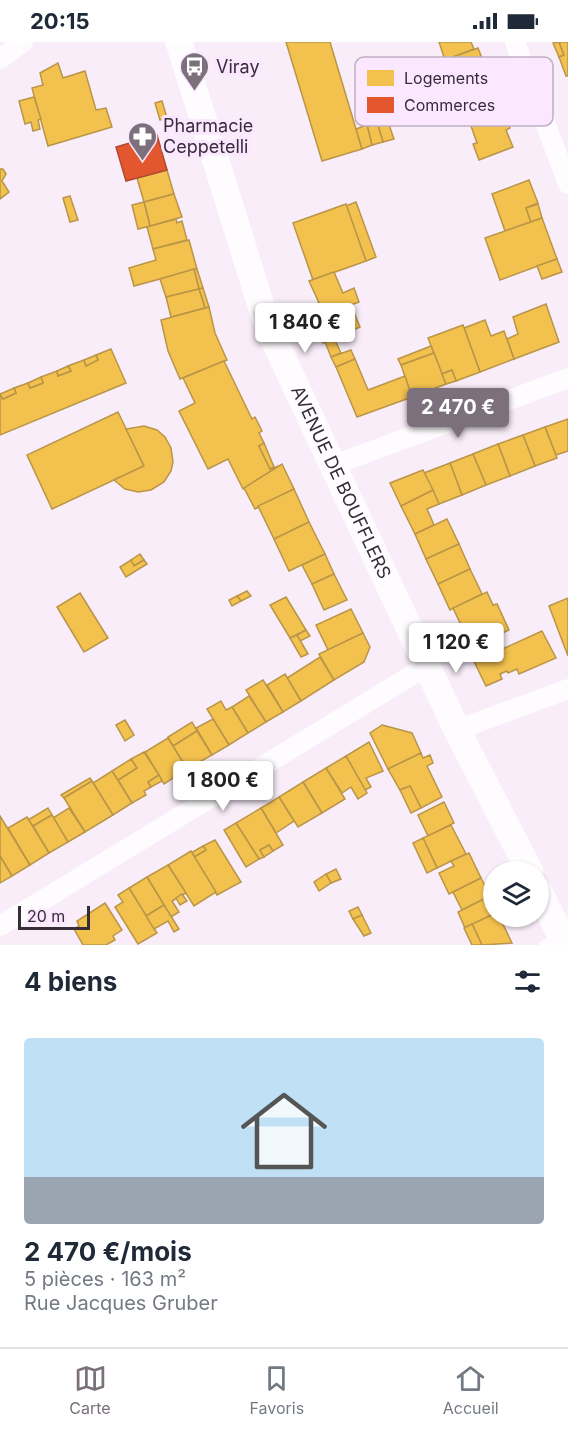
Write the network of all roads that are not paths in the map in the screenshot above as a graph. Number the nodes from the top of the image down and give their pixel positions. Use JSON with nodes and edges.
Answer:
{"nodes":[{"id":1,"x":23,"y":42,"type":"edge"},
{"id":2,"x":179,"y":42,"type":"edge"},
{"id":3,"x":515,"y":42,"type":"edge"},
{"id":4,"x":521,"y":57,"type":"edge"},
{"id":5,"x":0,"y":59,"type":"edge"},
{"id":6,"x":546,"y":126,"type":"edge"},
{"id":7,"x":568,"y":184,"type":"edge"},
{"id":8,"x":568,"y":378,"type":"edge"},
{"id":9,"x":334,"y":465,"type":"junction"},
{"id":10,"x":427,"y":666,"type":"junction"},
{"id":11,"x":565,"y":693,"type":"edge"},
{"id":12,"x":457,"y":730,"type":"junction"},
{"id":13,"x":524,"y":861,"type":"edge"},
{"id":14,"x":549,"y":920,"type":"edge"},
{"id":15,"x":0,"y":926,"type":"edge"},
{"id":16,"x":557,"y":942,"type":"edge"}],
"edges":[{"from":1,"to":5,"type":"street"},
{"from":2,"to":9,"type":"street","name":"AVENUE DE BOUFFLERS"},
{"from":3,"to":4,"type":"street"},
{"from":6,"to":7,"type":"street"},
{"from":8,"to":9,"type":"street"},
{"from":9,"to":10,"type":"street","name":"AVENUE DE BOUFFLERS"},
{"from":10,"to":12,"type":"street","name":"AVENUE DE BOUFFLERS"},
{"from":10,"to":15,"type":"street"},
{"from":11,"to":12,"type":"street"},
{"from":12,"to":13,"type":"street","name":"AVENUE DE BOUFFLERS"},
{"from":14,"to":16,"type":"street"}]}
